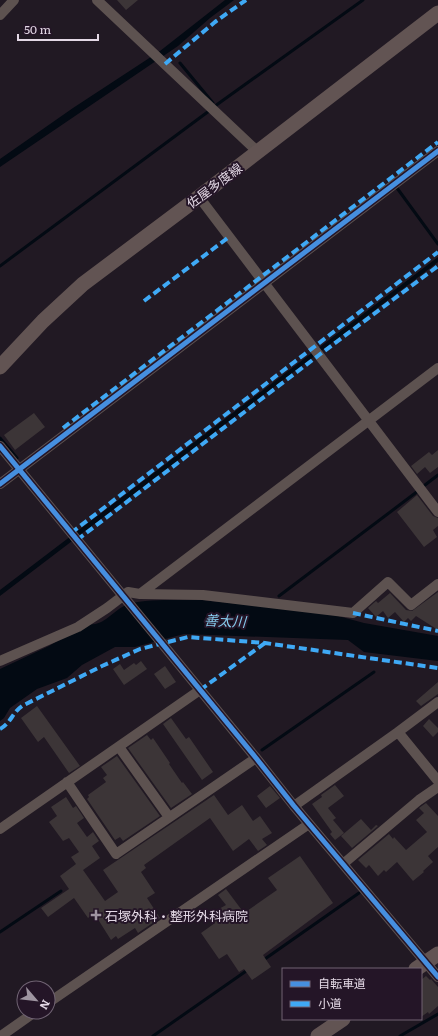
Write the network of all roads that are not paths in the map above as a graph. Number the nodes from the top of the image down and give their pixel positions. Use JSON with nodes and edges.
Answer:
{"nodes":[{"id":1,"x":14,"y":0,"type":"edge"},
{"id":2,"x":97,"y":0,"type":"edge"},
{"id":3,"x":438,"y":13,"type":"edge"},
{"id":4,"x":0,"y":15,"type":"edge"},
{"id":5,"x":438,"y":151,"type":"edge"},
{"id":6,"x":258,"y":152,"type":"junction"},
{"id":7,"x":199,"y":197,"type":"junction"},
{"id":8,"x":264,"y":283,"type":"junction"},
{"id":9,"x":0,"y":367,"type":"edge"},
{"id":10,"x":438,"y":368,"type":"edge"},
{"id":11,"x":369,"y":421,"type":"junction"},
{"id":12,"x":0,"y":446,"type":"edge"},
{"id":13,"x":20,"y":469,"type":"junction"},
{"id":14,"x":0,"y":484,"type":"edge"},
{"id":15,"x":438,"y":512,"type":"edge"},
{"id":16,"x":438,"y":584,"type":"edge"},
{"id":17,"x":140,"y":594,"type":"junction"},
{"id":18,"x":124,"y":599,"type":"junction"},
{"id":19,"x":0,"y":661,"type":"edge"},
{"id":20,"x":200,"y":690,"type":"junction"},
{"id":21,"x":438,"y":702,"type":"edge"},
{"id":22,"x":398,"y":732,"type":"junction"},
{"id":23,"x":118,"y":747,"type":"junction"},
{"id":24,"x":256,"y":758,"type":"junction"},
{"id":25,"x":438,"y":780,"type":"edge"},
{"id":26,"x":67,"y":782,"type":"junction"},
{"id":27,"x":438,"y":788,"type":"edge"},
{"id":28,"x":294,"y":806,"type":"junction"},
{"id":29,"x":169,"y":818,"type":"junction"},
{"id":30,"x":309,"y":824,"type":"junction"},
{"id":31,"x":0,"y":829,"type":"edge"},
{"id":32,"x":343,"y":864,"type":"junction"},
{"id":33,"x":427,"y":962,"type":"edge"},
{"id":34,"x":438,"y":977,"type":"edge"},
{"id":35,"x":56,"y":998,"type":"edge"},
{"id":36,"x":23,"y":1020,"type":"edge"},
{"id":37,"x":342,"y":1020,"type":"edge"},
{"id":38,"x":2,"y":1034,"type":"edge"},
{"id":39,"x":318,"y":1036,"type":"edge"}],
"edges":[{"from":1,"to":4,"type":"street"},
{"from":2,"to":6,"type":"street"},
{"from":3,"to":6,"type":"main road","name":"佐屋多度線"},
{"from":5,"to":8,"type":"street"},
{"from":6,"to":7,"type":"main road","name":"佐屋多度線"},
{"from":7,"to":8,"type":"street"},
{"from":7,"to":9,"type":"main road","name":"佐屋多度線"},
{"from":8,"to":11,"type":"street"},
{"from":8,"to":13,"type":"street"},
{"from":10,"to":11,"type":"street"},
{"from":11,"to":15,"type":"street"},
{"from":11,"to":17,"type":"street"},
{"from":12,"to":13,"type":"street"},
{"from":13,"to":14,"type":"street"},
{"from":13,"to":18,"type":"street"},
{"from":16,"to":17,"type":"street"},
{"from":17,"to":18,"type":"street"},
{"from":18,"to":19,"type":"street"},
{"from":18,"to":20,"type":"street"},
{"from":20,"to":23,"type":"street"},
{"from":20,"to":24,"type":"street"},
{"from":21,"to":22,"type":"street"},
{"from":22,"to":25,"type":"street"},
{"from":22,"to":28,"type":"street"},
{"from":23,"to":26,"type":"street"},
{"from":23,"to":29,"type":"street"},
{"from":24,"to":28,"type":"street"},
{"from":24,"to":29,"type":"street"},
{"from":26,"to":29,"type":"street"},
{"from":26,"to":31,"type":"street"},
{"from":27,"to":32,"type":"street"},
{"from":28,"to":30,"type":"street"},
{"from":30,"to":32,"type":"street"},
{"from":30,"to":35,"type":"street"},
{"from":32,"to":33,"type":"street"},
{"from":33,"to":34,"type":"street"},
{"from":36,"to":38,"type":"street"},
{"from":37,"to":39,"type":"main road"}]}
